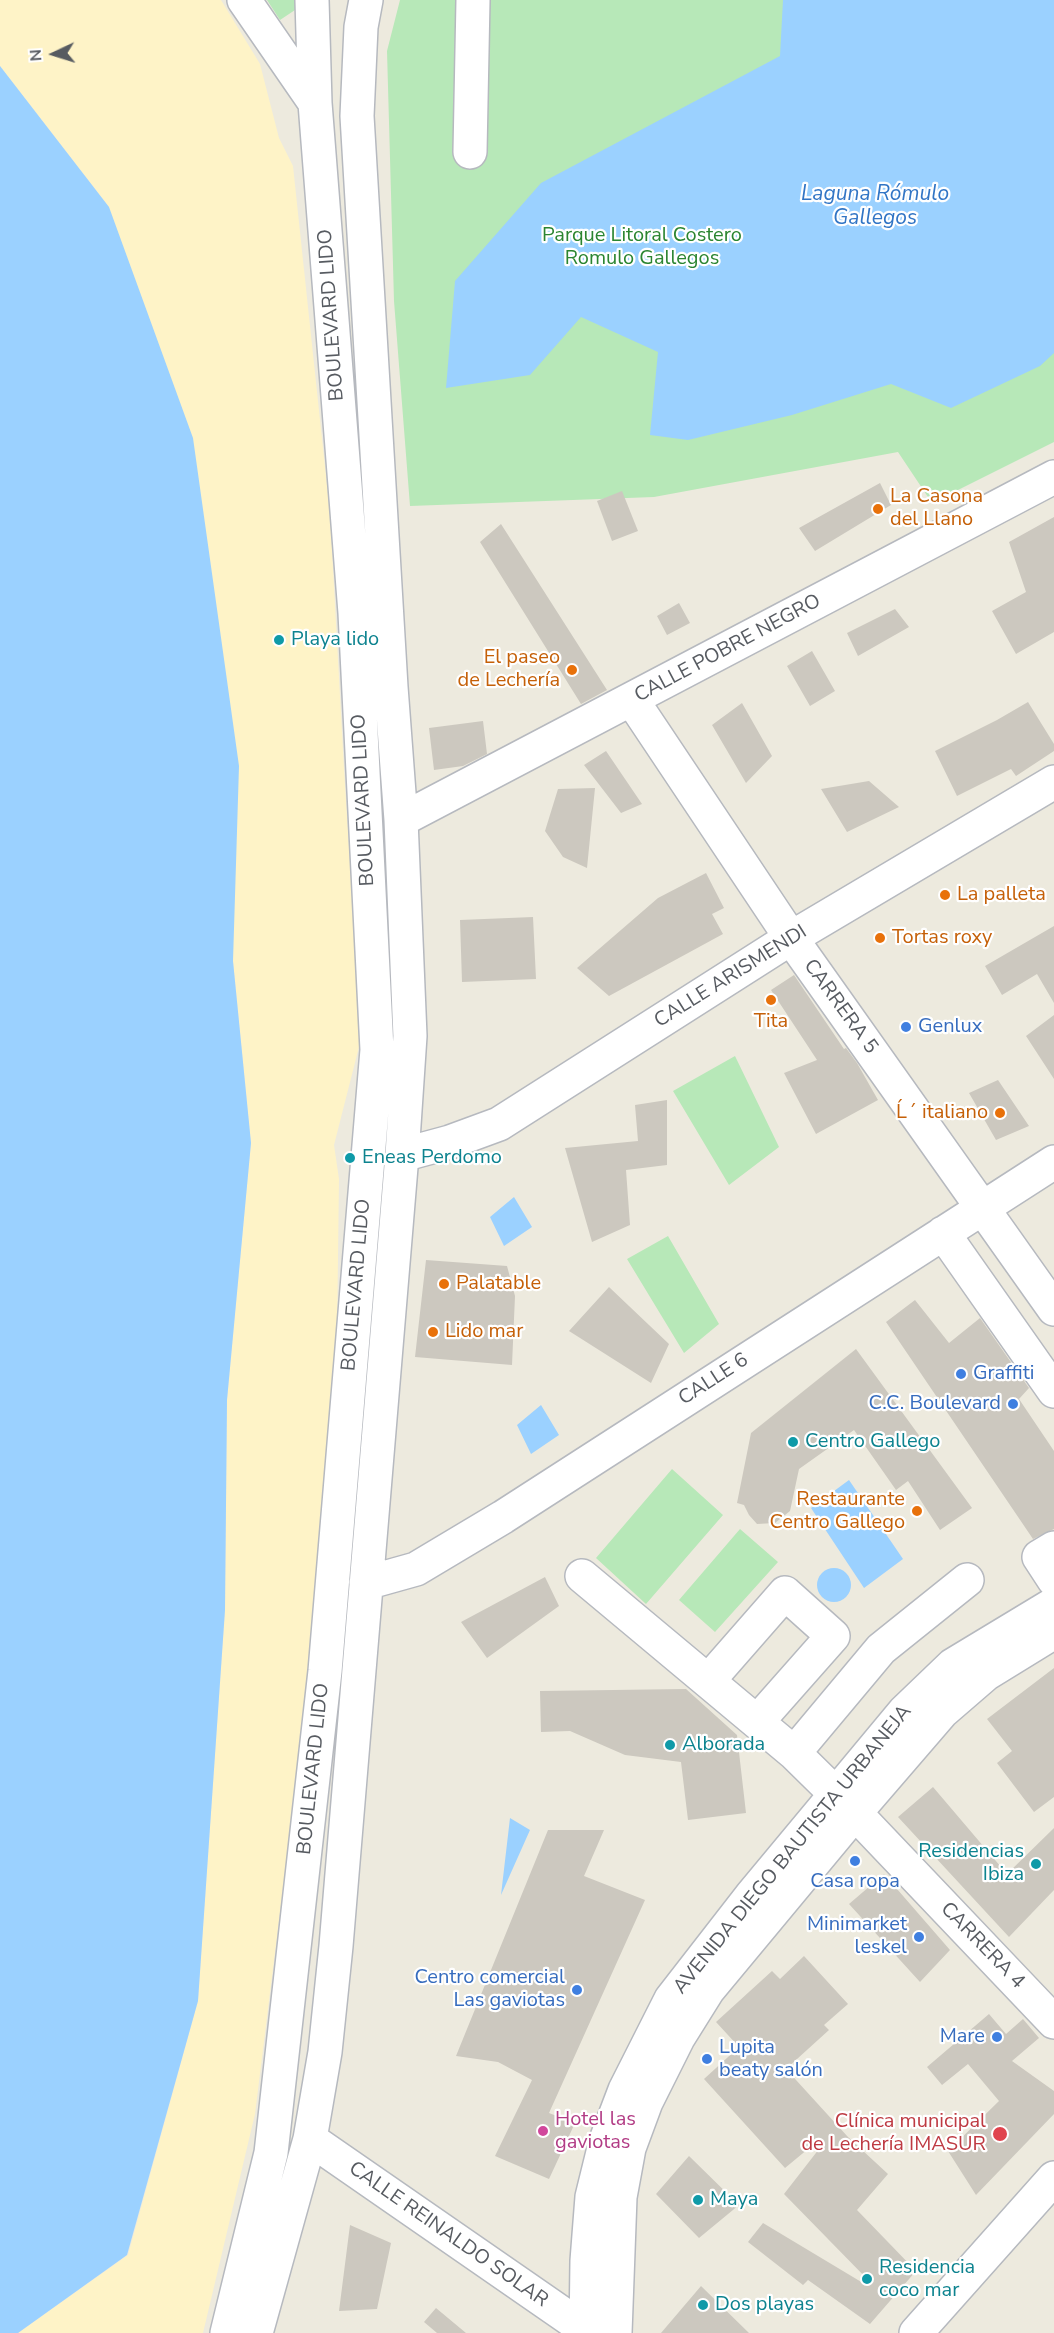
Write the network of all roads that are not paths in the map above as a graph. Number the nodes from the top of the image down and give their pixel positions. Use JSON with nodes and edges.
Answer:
{"nodes":[{"id":1,"x":244,"y":0,"type":"edge"},
{"id":2,"x":366,"y":0,"type":"edge"},
{"id":3,"x":473,"y":0,"type":"edge"},
{"id":4,"x":312,"y":3,"type":"edge"},
{"id":5,"x":315,"y":103,"type":"junction"},
{"id":6,"x":470,"y":152,"type":"dead end"},
{"id":7,"x":1054,"y":477,"type":"edge"},
{"id":8,"x":632,"y":700,"type":"junction"},
{"id":9,"x":1054,"y":782,"type":"edge"},
{"id":10,"x":401,"y":820,"type":"junction"},
{"id":11,"x":791,"y":938,"type":"junction"},
{"id":12,"x":402,"y":1155,"type":"junction"},
{"id":13,"x":1054,"y":1161,"type":"edge"},
{"id":14,"x":983,"y":1207,"type":"junction"},
{"id":15,"x":943,"y":1233,"type":"junction"},
{"id":16,"x":1054,"y":1310,"type":"edge"},
{"id":17,"x":1054,"y":1391,"type":"edge"},
{"id":18,"x":1054,"y":1548,"type":"edge"},
{"id":19,"x":582,"y":1576,"type":"dead end"},
{"id":20,"x":967,"y":1580,"type":"dead end"},
{"id":21,"x":1054,"y":1580,"type":"edge"},
{"id":22,"x":366,"y":1582,"type":"junction"},
{"id":23,"x":1054,"y":1604,"type":"edge"},
{"id":24,"x":1054,"y":1632,"type":"edge"},
{"id":25,"x":708,"y":1681,"type":"junction"},
{"id":26,"x":757,"y":1722,"type":"junction"},
{"id":27,"x":794,"y":1753,"type":"junction"},
{"id":28,"x":844,"y":1804,"type":"junction"},
{"id":29,"x":1054,"y":2022,"type":"edge"},
{"id":30,"x":310,"y":2139,"type":"junction"},
{"id":31,"x":1054,"y":2178,"type":"edge"},
{"id":32,"x":596,"y":2332,"type":"edge"},
{"id":33,"x":227,"y":2333,"type":"edge"},
{"id":34,"x":256,"y":2333,"type":"edge"},
{"id":35,"x":916,"y":2333,"type":"edge"}],
"edges":[{"from":1,"to":5,"type":"street"},
{"from":2,"to":10,"type":"street","name":"BOULEVARD LIDO"},
{"from":3,"to":6,"type":"street"},
{"from":4,"to":5,"type":"street","name":"BOULEVARD LIDO"},
{"from":5,"to":33,"type":"street","name":"BOULEVARD LIDO"},
{"from":7,"to":8,"type":"street","name":"CALLE POBRE NEGRO"},
{"from":8,"to":10,"type":"street","name":"CALLE POBRE NEGRO"},
{"from":8,"to":11,"type":"street","name":"CARRERA 5"},
{"from":9,"to":11,"type":"street","name":"CALLE ARISMENDI"},
{"from":10,"to":12,"type":"street","name":"BOULEVARD LIDO"},
{"from":11,"to":12,"type":"street","name":"CALLE ARISMENDI"},
{"from":11,"to":14,"type":"street","name":"CARRERA 5"},
{"from":12,"to":22,"type":"street","name":"BOULEVARD LIDO"},
{"from":13,"to":14,"type":"street","name":"CALLE 6"},
{"from":14,"to":15,"type":"street","name":"CALLE 6"},
{"from":14,"to":16,"type":"street","name":"CARRERA 5"},
{"from":15,"to":17,"type":"street"},
{"from":15,"to":22,"type":"street","name":"CALLE 6"},
{"from":18,"to":21,"type":"street"},
{"from":19,"to":25,"type":"street","name":"CARRERA 4"},
{"from":20,"to":27,"type":"street"},
{"from":22,"to":30,"type":"street","name":"BOULEVARD LIDO"},
{"from":23,"to":28,"type":"street","name":"AVENIDA DIEGO BAUTISTA URBANEJA"},
{"from":24,"to":28,"type":"street","name":"AVENIDA DIEGO BAUTISTA URBANEJA"},
{"from":25,"to":26,"type":"street","name":"CARRERA 4"},
{"from":25,"to":26,"type":"street"},
{"from":26,"to":27,"type":"street","name":"CARRERA 4"},
{"from":27,"to":28,"type":"street","name":"CARRERA 4"},
{"from":28,"to":29,"type":"street","name":"CARRERA 4"},
{"from":28,"to":32,"type":"street","name":"AVENIDA DIEGO BAUTISTA URBANEJA"},
{"from":30,"to":32,"type":"street","name":"CALLE REINALDO SOLAR"},
{"from":30,"to":34,"type":"street","name":"BOULEVARD LIDO"},
{"from":31,"to":35,"type":"street"}]}
